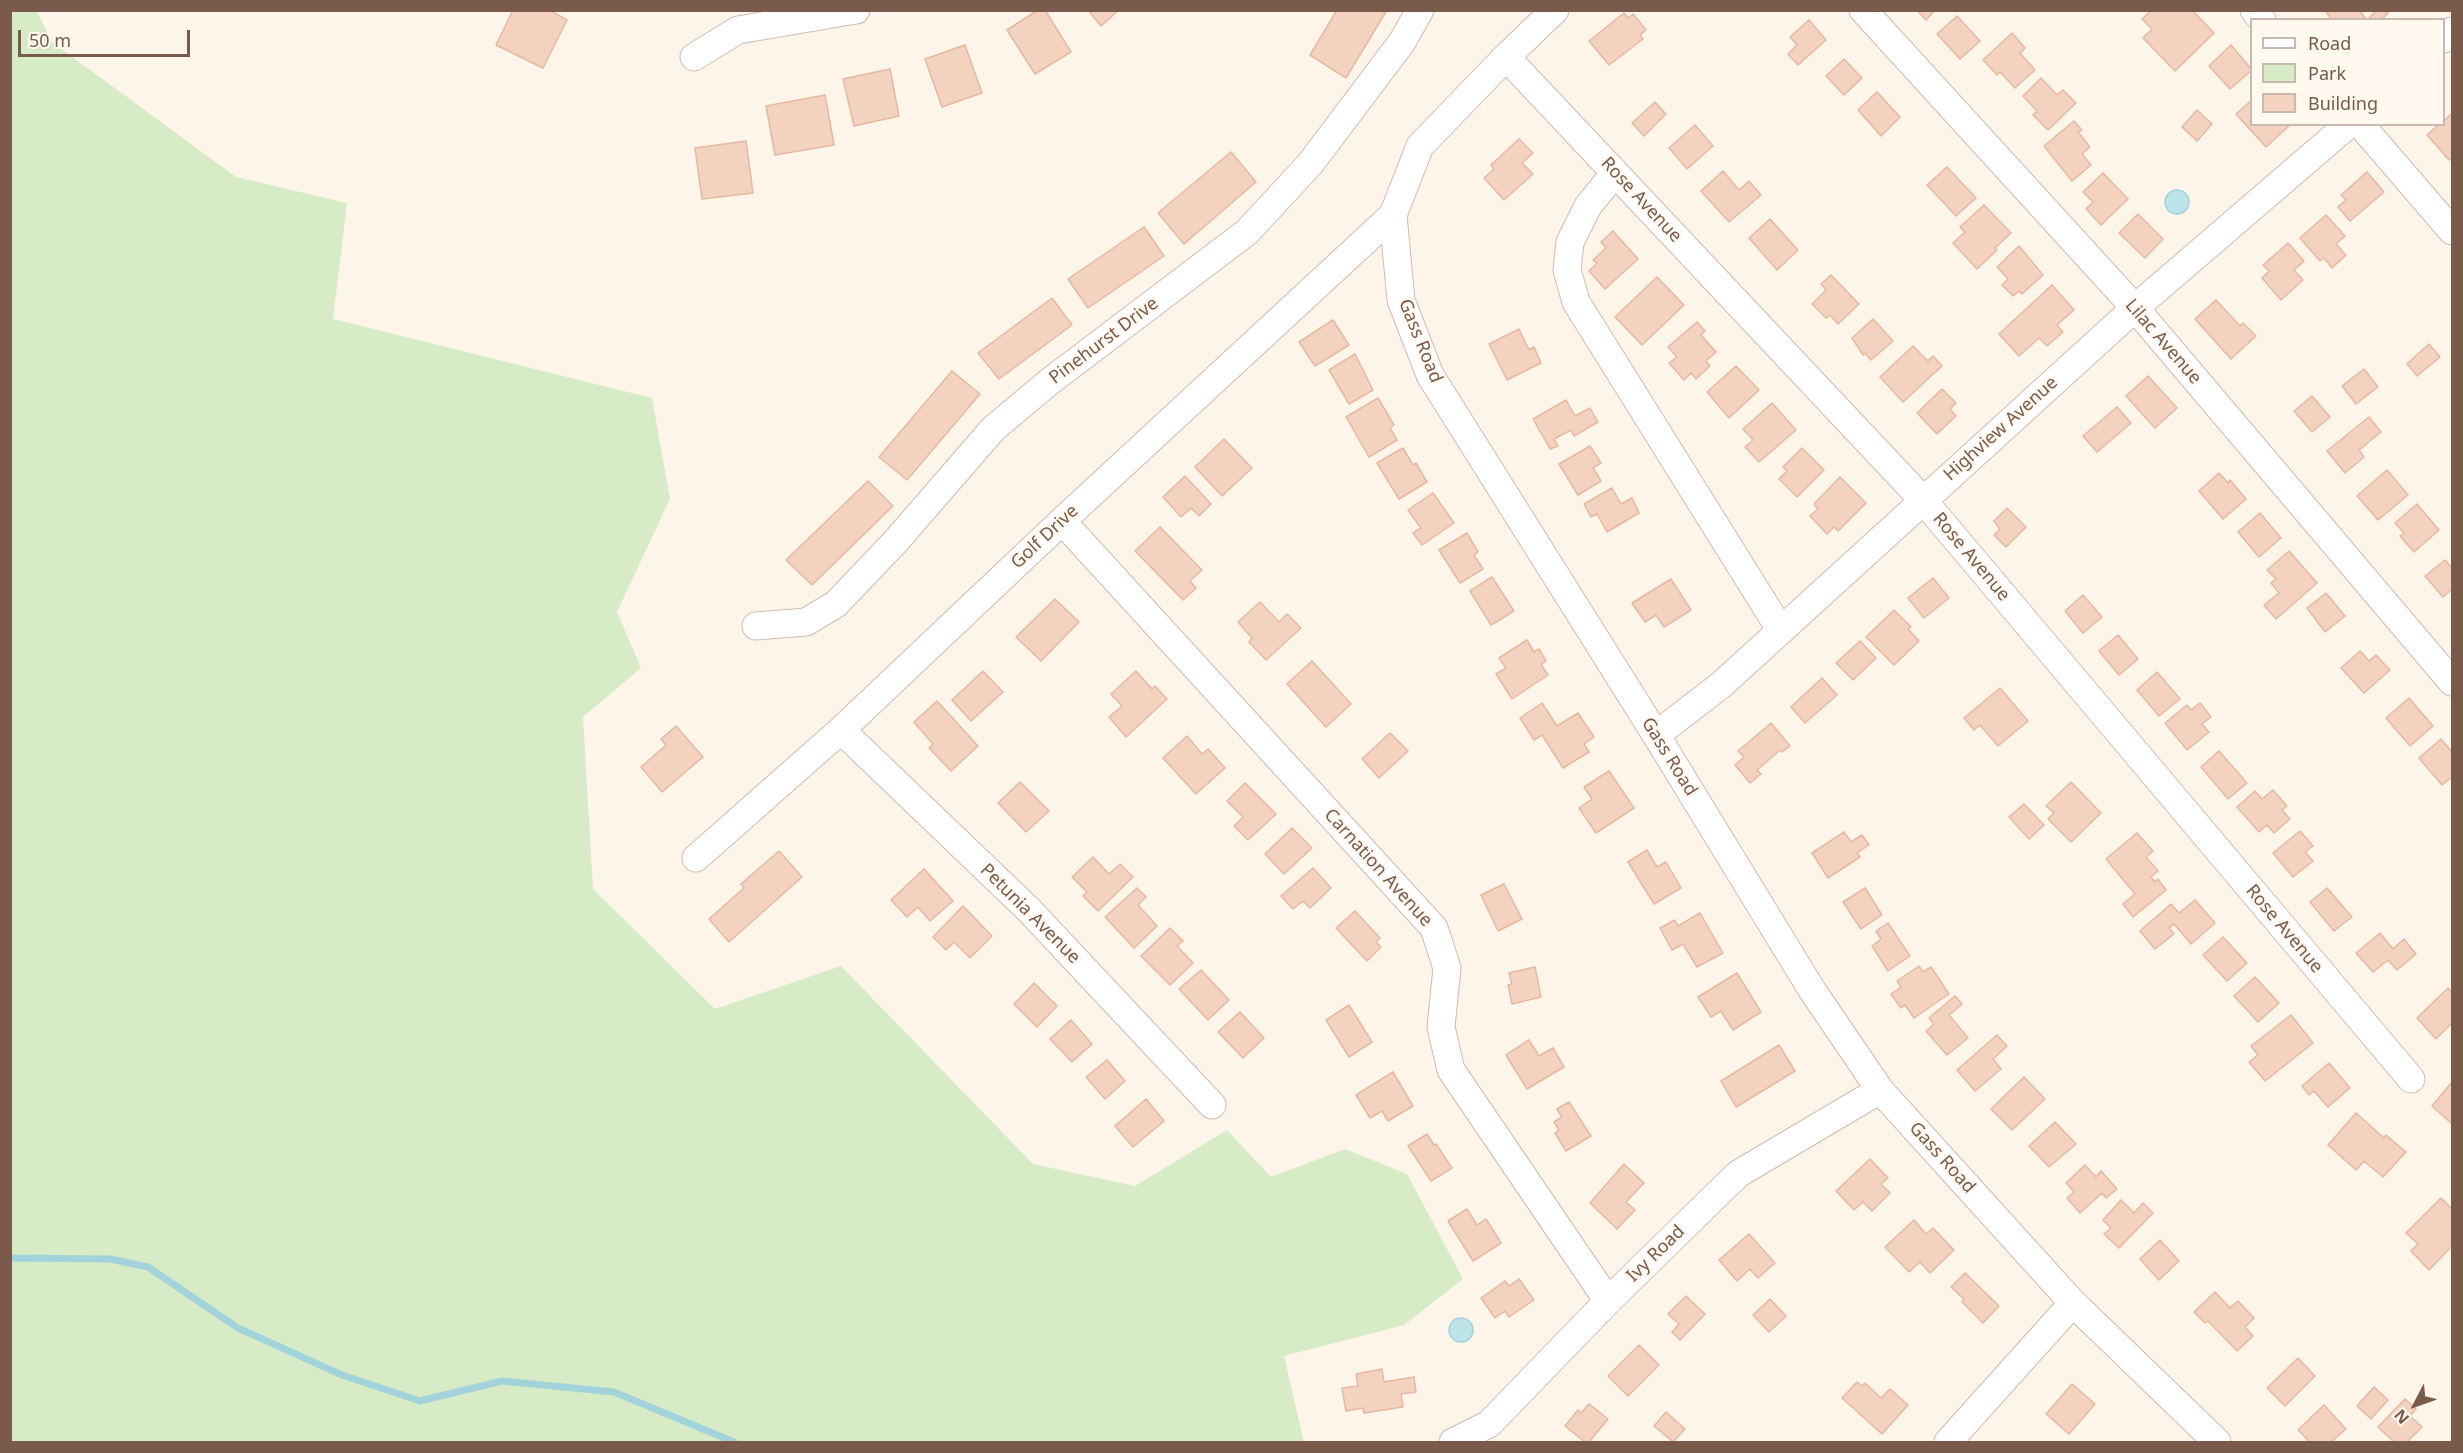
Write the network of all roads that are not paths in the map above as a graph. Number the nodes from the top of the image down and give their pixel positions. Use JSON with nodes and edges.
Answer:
{"nodes":[{"id":1,"x":856,"y":10,"type":"edge"},
{"id":2,"x":1420,"y":10,"type":"edge"},
{"id":3,"x":1555,"y":10,"type":"edge"},
{"id":4,"x":1863,"y":10,"type":"edge"},
{"id":5,"x":694,"y":57,"type":"dead end"},
{"id":6,"x":1506,"y":57,"type":"junction"},
{"id":7,"x":2347,"y":126,"type":"edge"},
{"id":8,"x":2362,"y":126,"type":"edge"},
{"id":9,"x":1615,"y":173,"type":"junction"},
{"id":10,"x":1393,"y":215,"type":"junction"},
{"id":11,"x":2452,"y":231,"type":"edge"},
{"id":12,"x":2135,"y":308,"type":"junction"},
{"id":13,"x":1923,"y":500,"type":"junction"},
{"id":14,"x":1062,"y":521,"type":"junction"},
{"id":15,"x":756,"y":626,"type":"dead end"},
{"id":16,"x":1780,"y":629,"type":"junction"},
{"id":17,"x":2452,"y":682,"type":"edge"},
{"id":18,"x":841,"y":730,"type":"junction"},
{"id":19,"x":1656,"y":735,"type":"junction"},
{"id":20,"x":696,"y":858,"type":"dead end"},
{"id":21,"x":2411,"y":1080,"type":"dead end"},
{"id":22,"x":1880,"y":1090,"type":"junction"},
{"id":23,"x":1212,"y":1105,"type":"dead end"},
{"id":24,"x":1608,"y":1301,"type":"junction"},
{"id":25,"x":2073,"y":1303,"type":"junction"},
{"id":26,"x":1453,"y":1443,"type":"edge"},
{"id":27,"x":1948,"y":1443,"type":"edge"},
{"id":28,"x":2217,"y":1443,"type":"edge"}],
"edges":[{"from":1,"to":5,"type":"street"},
{"from":2,"to":15,"type":"street","name":"Pinehurst Drive"},
{"from":3,"to":6,"type":"street","name":"Gass Road"},
{"from":4,"to":12,"type":"street","name":"Lilac Avenue"},
{"from":6,"to":9,"type":"street","name":"Rose Avenue"},
{"from":6,"to":10,"type":"street","name":"Gass Road"},
{"from":7,"to":12,"type":"street","name":"Highview Avenue"},
{"from":8,"to":11,"type":"street"},
{"from":9,"to":13,"type":"street","name":"Rose Avenue"},
{"from":9,"to":16,"type":"street"},
{"from":10,"to":14,"type":"street","name":"Golf Drive"},
{"from":10,"to":19,"type":"street","name":"Gass Road"},
{"from":12,"to":13,"type":"street","name":"Highview Avenue"},
{"from":12,"to":17,"type":"street","name":"Lilac Avenue"},
{"from":13,"to":16,"type":"street","name":"Highview Avenue"},
{"from":13,"to":21,"type":"street","name":"Rose Avenue"},
{"from":14,"to":18,"type":"street","name":"Golf Drive"},
{"from":14,"to":24,"type":"street","name":"Carnation Avenue"},
{"from":16,"to":19,"type":"street","name":"Highview Avenue"},
{"from":18,"to":20,"type":"street","name":"Golf Drive"},
{"from":18,"to":23,"type":"street","name":"Petunia Avenue"},
{"from":19,"to":22,"type":"street","name":"Gass Road"},
{"from":22,"to":24,"type":"street","name":"Ivy Road"},
{"from":22,"to":25,"type":"street","name":"Gass Road"},
{"from":24,"to":26,"type":"street","name":"Ivy Road"},
{"from":25,"to":27,"type":"street"},
{"from":25,"to":28,"type":"street","name":"Gass Road"}]}
